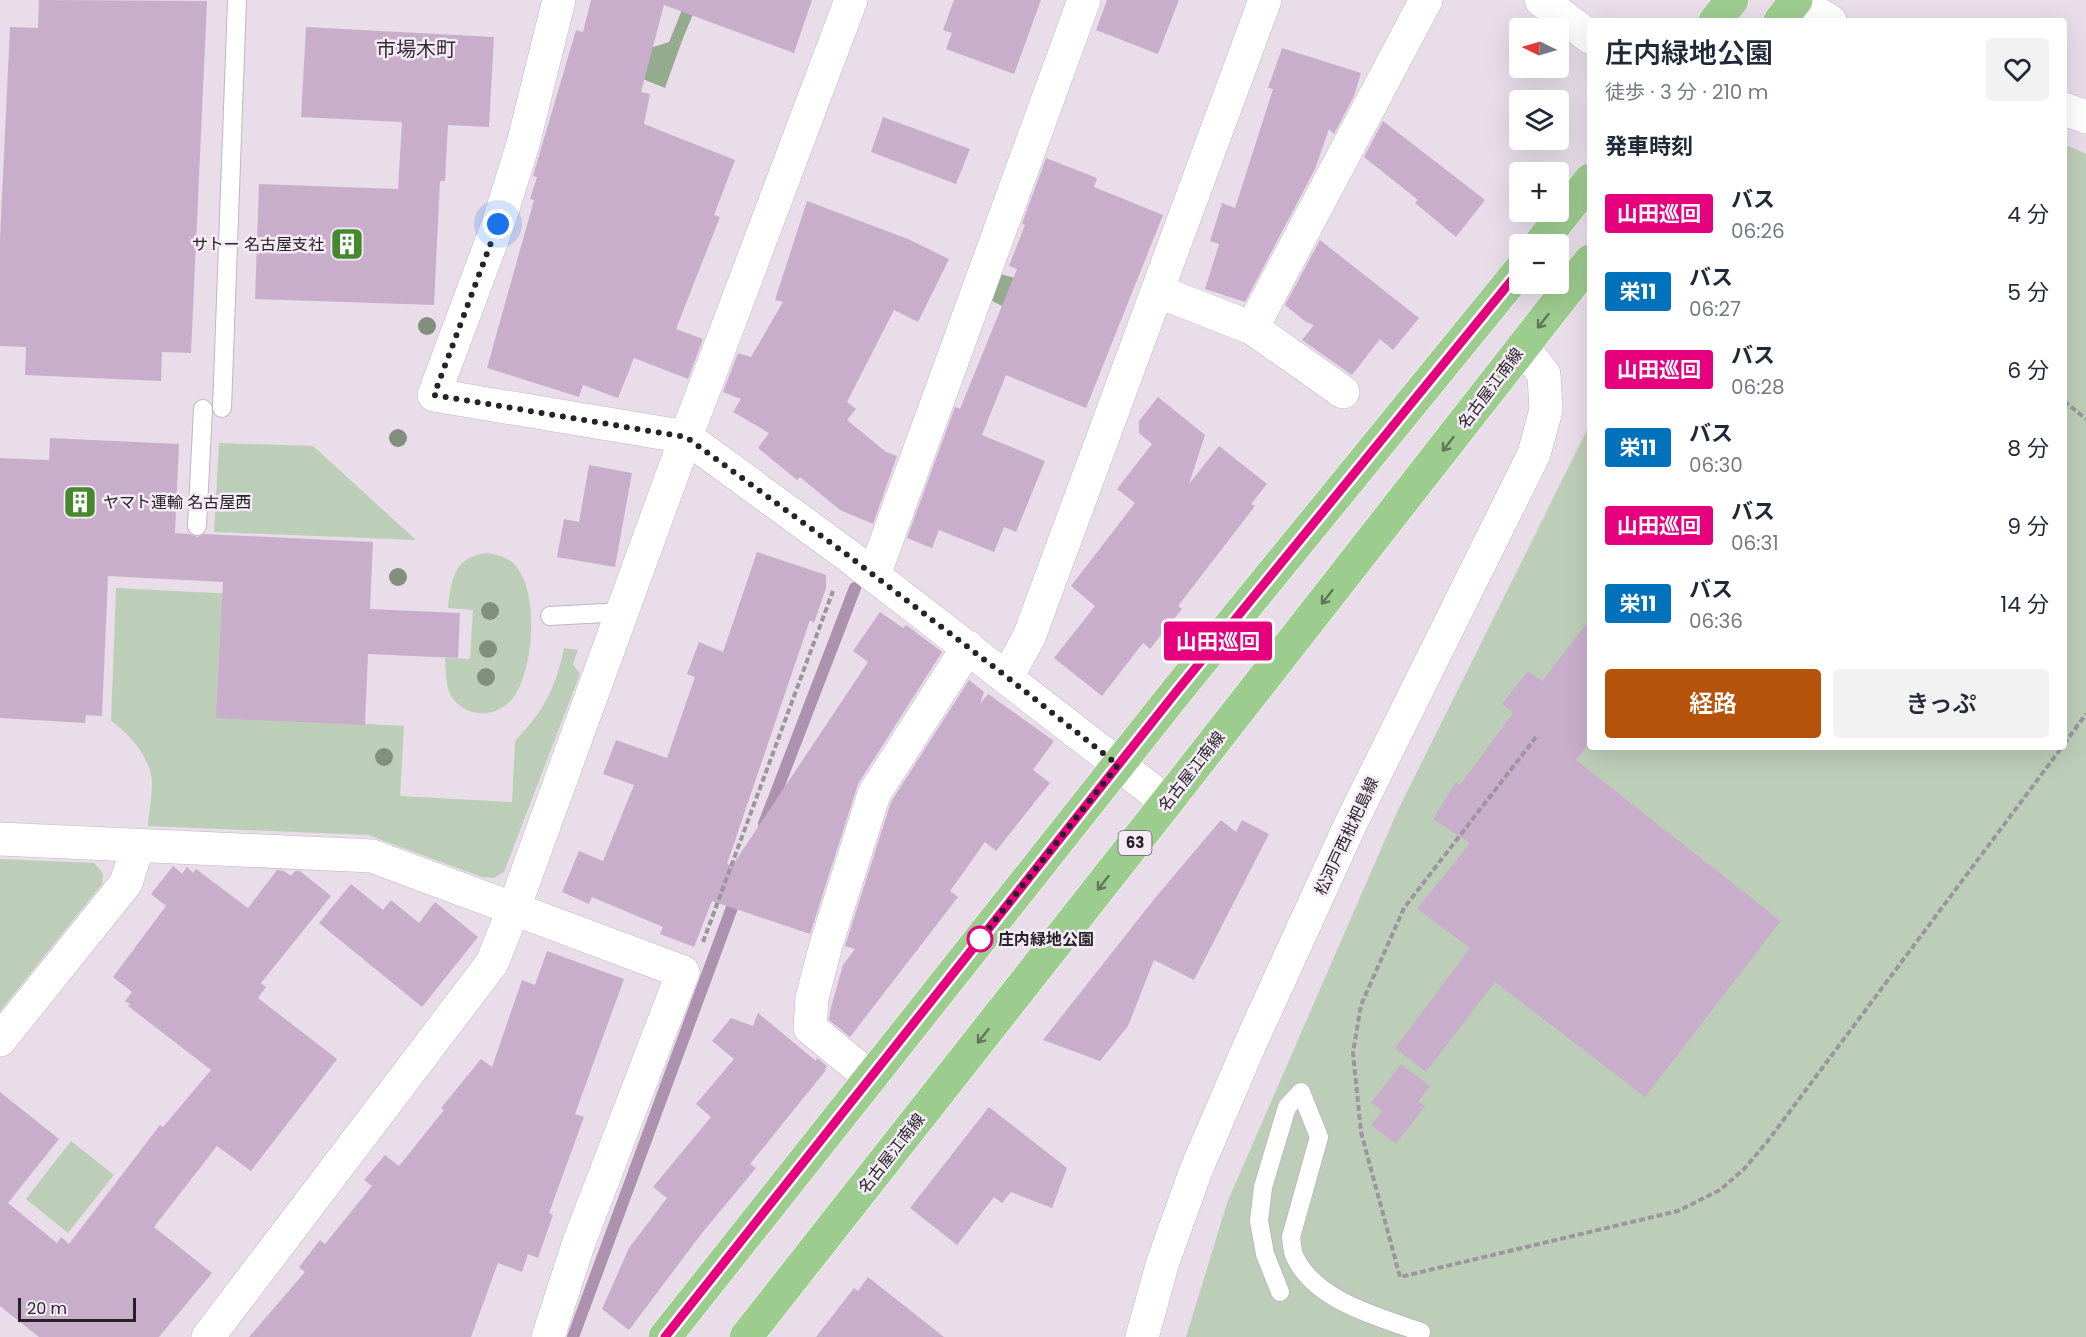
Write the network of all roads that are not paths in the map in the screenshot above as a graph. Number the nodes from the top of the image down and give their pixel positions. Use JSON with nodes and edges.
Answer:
{"nodes":[{"id":1,"x":237,"y":0,"type":"edge"},
{"id":2,"x":559,"y":0,"type":"edge"},
{"id":3,"x":850,"y":0,"type":"edge"},
{"id":4,"x":1084,"y":0,"type":"edge"},
{"id":5,"x":1265,"y":0,"type":"edge"},
{"id":6,"x":1426,"y":0,"type":"edge"},
{"id":7,"x":1541,"y":0,"type":"edge"},
{"id":8,"x":1732,"y":0,"type":"edge"},
{"id":9,"x":1796,"y":0,"type":"edge"},
{"id":10,"x":1717,"y":18,"type":"edge"},
{"id":11,"x":1782,"y":18,"type":"edge"},
{"id":12,"x":1825,"y":18,"type":"edge"},
{"id":13,"x":1587,"y":35,"type":"edge"},
{"id":14,"x":2067,"y":110,"type":"edge"},
{"id":15,"x":2086,"y":117,"type":"edge"},
{"id":16,"x":1587,"y":184,"type":"edge"},
{"id":17,"x":1548,"y":234,"type":"edge"},
{"id":18,"x":1587,"y":265,"type":"edge"},
{"id":19,"x":1509,"y":284,"type":"edge"},
{"id":20,"x":1157,"y":291,"type":"junction"},
{"id":21,"x":1252,"y":328,"type":"junction"},
{"id":22,"x":1522,"y":347,"type":"junction"},
{"id":23,"x":1343,"y":392,"type":"dead end"},
{"id":24,"x":222,"y":408,"type":"dead end"},
{"id":25,"x":203,"y":409,"type":"dead end"},
{"id":26,"x":686,"y":437,"type":"junction"},
{"id":27,"x":196,"y":526,"type":"dead end"},
{"id":28,"x":874,"y":575,"type":"junction"},
{"id":29,"x":622,"y":612,"type":"junction"},
{"id":30,"x":550,"y":616,"type":"dead end"},
{"id":31,"x":968,"y":647,"type":"junction"},
{"id":32,"x":1007,"y":677,"type":"junction"},
{"id":33,"x":1118,"y":765,"type":"junction"},
{"id":34,"x":1167,"y":802,"type":"junction"},
{"id":35,"x":0,"y":839,"type":"edge"},
{"id":36,"x":135,"y":845,"type":"junction"},
{"id":37,"x":514,"y":908,"type":"junction"},
{"id":38,"x":0,"y":1040,"type":"edge"},
{"id":39,"x":871,"y":1078,"type":"junction"},
{"id":40,"x":1280,"y":1292,"type":"dead end"},
{"id":41,"x":1421,"y":1332,"type":"dead end"},
{"id":42,"x":747,"y":1336,"type":"edge"},
{"id":43,"x":208,"y":1337,"type":"edge"},
{"id":44,"x":548,"y":1337,"type":"edge"},
{"id":45,"x":665,"y":1337,"type":"edge"},
{"id":46,"x":1142,"y":1337,"type":"edge"}],
"edges":[{"from":1,"to":24,"type":"lane"},
{"from":2,"to":26,"type":"street"},
{"from":3,"to":26,"type":"street"},
{"from":4,"to":28,"type":"street"},
{"from":5,"to":20,"type":"street"},
{"from":6,"to":21,"type":"street"},
{"from":7,"to":13,"type":"street"},
{"from":8,"to":10,"type":"main road"},
{"from":9,"to":11,"type":"main road"},
{"from":9,"to":12,"type":"street"},
{"from":14,"to":15,"type":"street"},
{"from":16,"to":17,"type":"main road"},
{"from":18,"to":22,"type":"main road","name":"名古屋江南線","number":"63","one_way":true},
{"from":19,"to":33,"type":"main road"},
{"from":20,"to":21,"type":"street"},
{"from":20,"to":32,"type":"street"},
{"from":21,"to":23,"type":"street"},
{"from":22,"to":34,"type":"main road","name":"名古屋江南線","number":"63","one_way":true},
{"from":22,"to":46,"type":"street","name":"松河戸西枇杷島線"},
{"from":25,"to":27,"type":"lane"},
{"from":26,"to":28,"type":"street"},
{"from":26,"to":29,"type":"street"},
{"from":28,"to":31,"type":"street"},
{"from":29,"to":30,"type":"lane"},
{"from":29,"to":37,"type":"street"},
{"from":31,"to":32,"type":"street"},
{"from":31,"to":39,"type":"street"},
{"from":32,"to":33,"type":"street"},
{"from":33,"to":34,"type":"street"},
{"from":33,"to":39,"type":"main road"},
{"from":34,"to":42,"type":"main road","name":"名古屋江南線","number":"63","one_way":true},
{"from":35,"to":36,"type":"street"},
{"from":36,"to":37,"type":"street"},
{"from":36,"to":38,"type":"street"},
{"from":37,"to":43,"type":"street"},
{"from":37,"to":44,"type":"street"},
{"from":39,"to":45,"type":"main road"},
{"from":40,"to":41,"type":"lane"}]}
